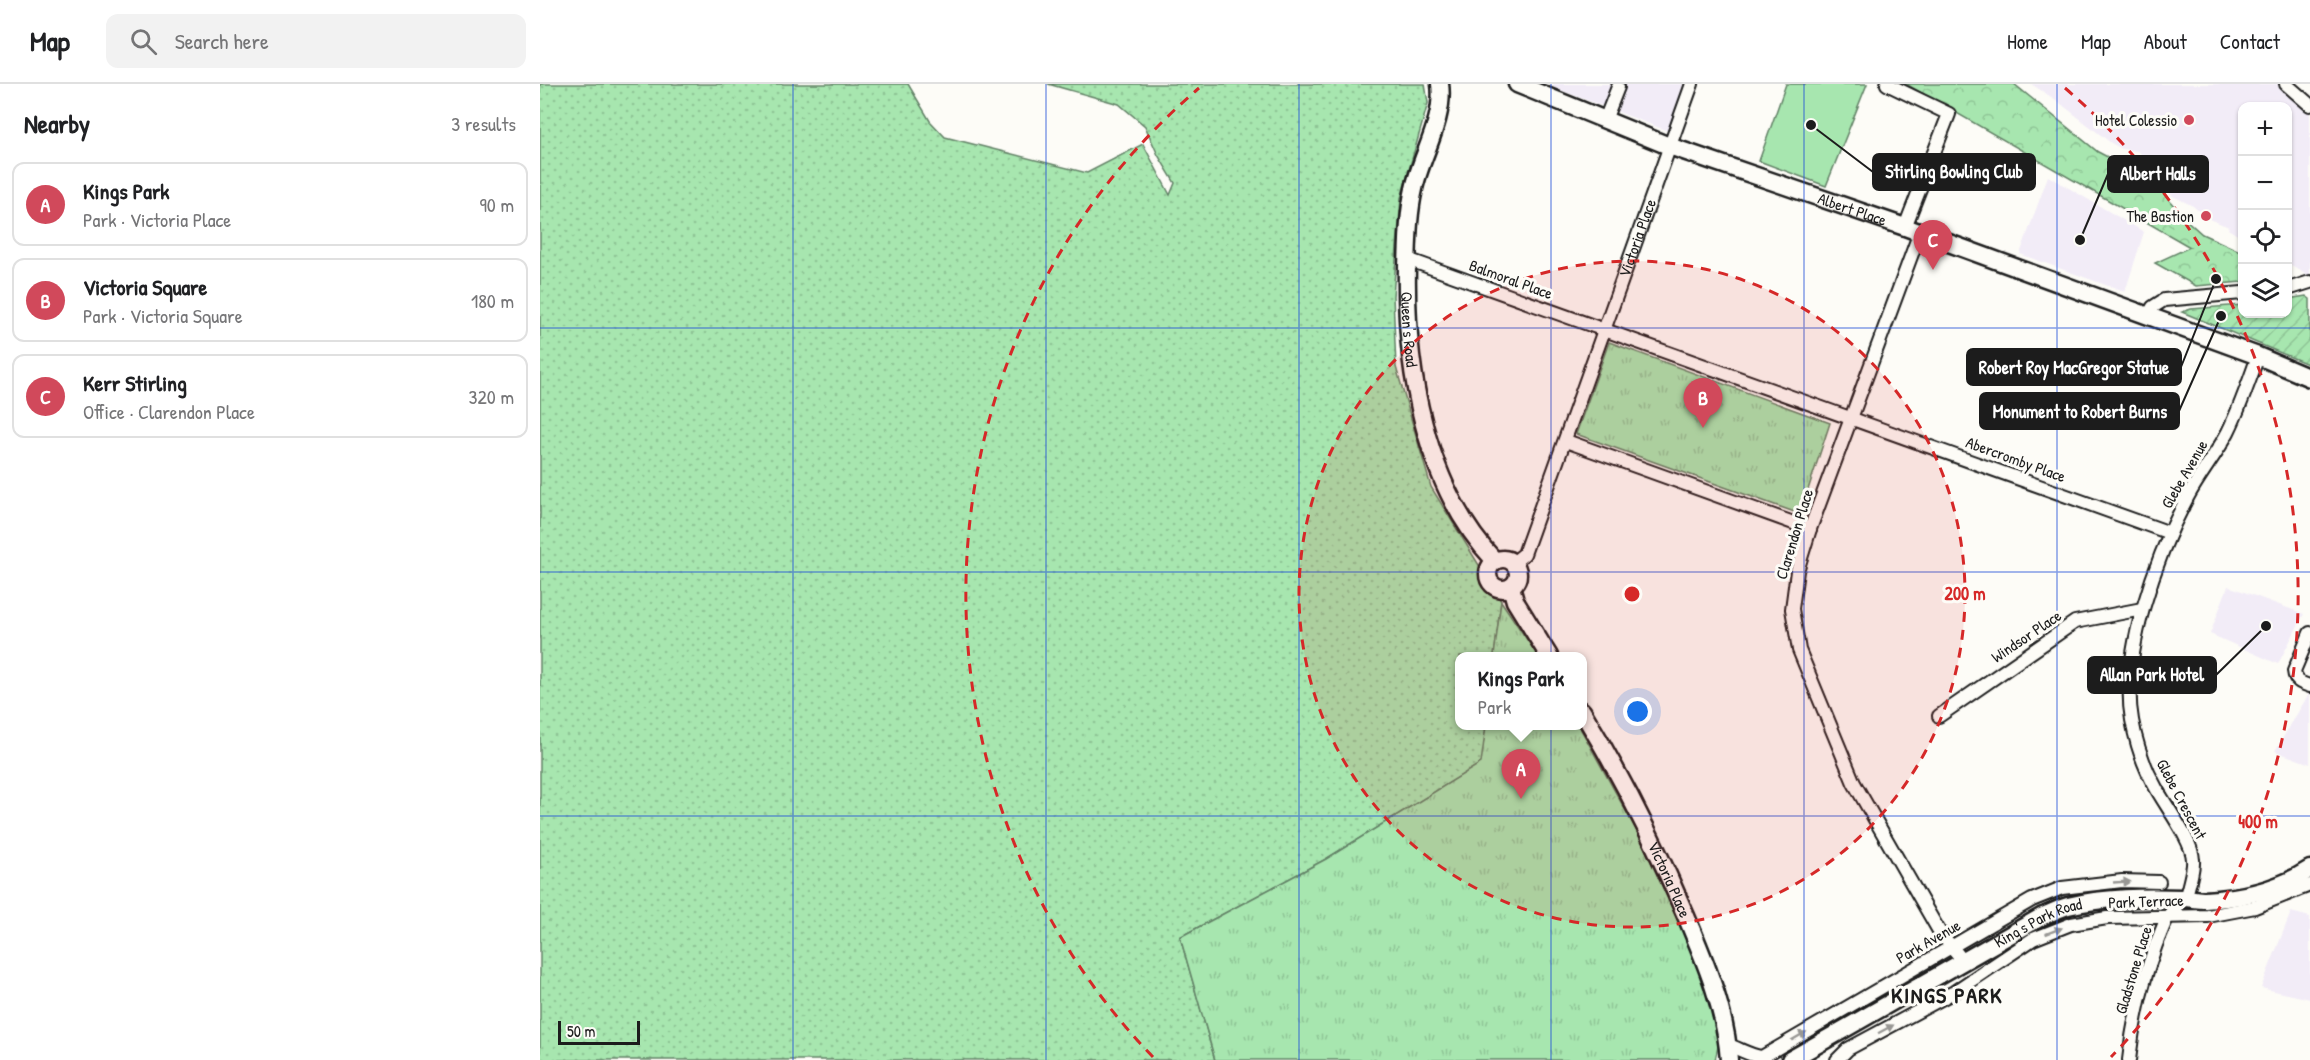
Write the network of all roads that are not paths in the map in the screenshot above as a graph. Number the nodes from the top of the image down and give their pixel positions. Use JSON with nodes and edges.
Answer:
{"nodes":[{"id":1,"x":1440,"y":84,"type":"edge"},
{"id":2,"x":1517,"y":84,"type":"edge"},
{"id":3,"x":1692,"y":84,"type":"edge"},
{"id":4,"x":1887,"y":84,"type":"edge"},
{"id":5,"x":2286,"y":84,"type":"edge"},
{"id":6,"x":1618,"y":87,"type":"dead end"},
{"id":7,"x":2310,"y":105,"type":"edge"},
{"id":8,"x":1605,"y":120,"type":"junction"},
{"id":9,"x":1669,"y":146,"type":"junction"},
{"id":10,"x":1912,"y":230,"type":"junction"},
{"id":11,"x":1407,"y":259,"type":"junction"},
{"id":12,"x":2310,"y":282,"type":"edge"},
{"id":13,"x":2292,"y":288,"type":"edge"},
{"id":14,"x":2238,"y":293,"type":"edge"},
{"id":15,"x":2148,"y":316,"type":"junction"},
{"id":16,"x":1603,"y":330,"type":"junction"},
{"id":17,"x":2258,"y":356,"type":"junction"},
{"id":18,"x":2310,"y":378,"type":"edge"},
{"id":19,"x":1851,"y":417,"type":"junction"},
{"id":20,"x":1566,"y":441,"type":"junction"},
{"id":21,"x":1810,"y":529,"type":"junction"},
{"id":22,"x":2170,"y":532,"type":"junction"},
{"id":23,"x":1495,"y":561,"type":"junction"},
{"id":24,"x":1513,"y":564,"type":"junction"},
{"id":25,"x":1511,"y":587,"type":"junction"},
{"id":26,"x":2142,"y":609,"type":"junction"},
{"id":27,"x":2310,"y":633,"type":"edge"},
{"id":28,"x":1546,"y":652,"type":"edge"},
{"id":29,"x":2310,"y":686,"type":"edge"},
{"id":30,"x":1939,"y":716,"type":"dead end"},
{"id":31,"x":1587,"y":720,"type":"edge"},
{"id":32,"x":2310,"y":869,"type":"edge"},
{"id":33,"x":2159,"y":882,"type":"dead end"},
{"id":34,"x":2310,"y":885,"type":"edge"},
{"id":35,"x":2186,"y":897,"type":"junction"},
{"id":36,"x":2167,"y":917,"type":"junction"},
{"id":37,"x":1952,"y":945,"type":"junction"},
{"id":38,"x":1964,"y":962,"type":"junction"},
{"id":39,"x":1729,"y":1053,"type":"edge"},
{"id":40,"x":1790,"y":1060,"type":"edge"},
{"id":41,"x":1837,"y":1060,"type":"edge"},
{"id":42,"x":2129,"y":1060,"type":"edge"}],
"edges":[{"from":1,"to":11,"type":"street","name":"Queen's Road"},
{"from":2,"to":8,"type":"street","name":"Albert Place"},
{"from":3,"to":9,"type":"street","name":"Victoria Place"},
{"from":4,"to":10,"type":"street","name":"Clarendon Place"},
{"from":5,"to":7,"type":"street"},
{"from":6,"to":8,"type":"street"},
{"from":8,"to":9,"type":"street","name":"Albert Place"},
{"from":9,"to":10,"type":"street","name":"Albert Place"},
{"from":9,"to":16,"type":"street","name":"Victoria Place"},
{"from":10,"to":15,"type":"street","name":"Albert Place"},
{"from":10,"to":19,"type":"street","name":"Clarendon Place"},
{"from":11,"to":16,"type":"street","name":"Balmoral Place"},
{"from":11,"to":23,"type":"street","name":"Queen's Road"},
{"from":12,"to":13,"type":"street"},
{"from":14,"to":15,"type":"street"},
{"from":15,"to":17,"type":"street","name":"Albert Place"},
{"from":16,"to":19,"type":"street","name":"Balmoral Place"},
{"from":16,"to":20,"type":"street","name":"Victoria Place"},
{"from":17,"to":18,"type":"street","name":"Albert Place"},
{"from":17,"to":22,"type":"street","name":"Glebe Avenue"},
{"from":19,"to":21,"type":"street","name":"Clarendon Place"},
{"from":19,"to":22,"type":"street","name":"Abercromby Place"},
{"from":20,"to":21,"type":"street"},
{"from":20,"to":24,"type":"street"},
{"from":21,"to":37,"type":"street","name":"Clarendon Place"},
{"from":22,"to":26,"type":"street","name":"Glebe Avenue"},
{"from":23,"to":24,"type":"street"},
{"from":23,"to":25,"type":"street"},
{"from":24,"to":25,"type":"street"},
{"from":25,"to":28,"type":"street"},
{"from":26,"to":30,"type":"street","name":"Windsor Place"},
{"from":26,"to":35,"type":"street","name":"Glebe Crescent"},
{"from":27,"to":29,"type":"street"},
{"from":31,"to":39,"type":"street","name":"Victoria Place"},
{"from":32,"to":35,"type":"street","name":"King's Park Road"},
{"from":37,"to":33,"type":"street","name":"Park Avenue","one_way":true},
{"from":34,"to":36,"type":"street","name":"Park Terrace"},
{"from":35,"to":36,"type":"street","name":"Gladstone Place"},
{"from":35,"to":38,"type":"street","name":"King's Park Road"},
{"from":41,"to":36,"type":"street","name":"Park Terrace","one_way":true},
{"from":36,"to":42,"type":"street","name":"Gladstone Place"},
{"from":37,"to":38,"type":"street","name":"Clarendon Place"},
{"from":39,"to":37,"type":"street","name":"Park Avenue","one_way":true},
{"from":38,"to":40,"type":"street","name":"King's Park Road"}]}
